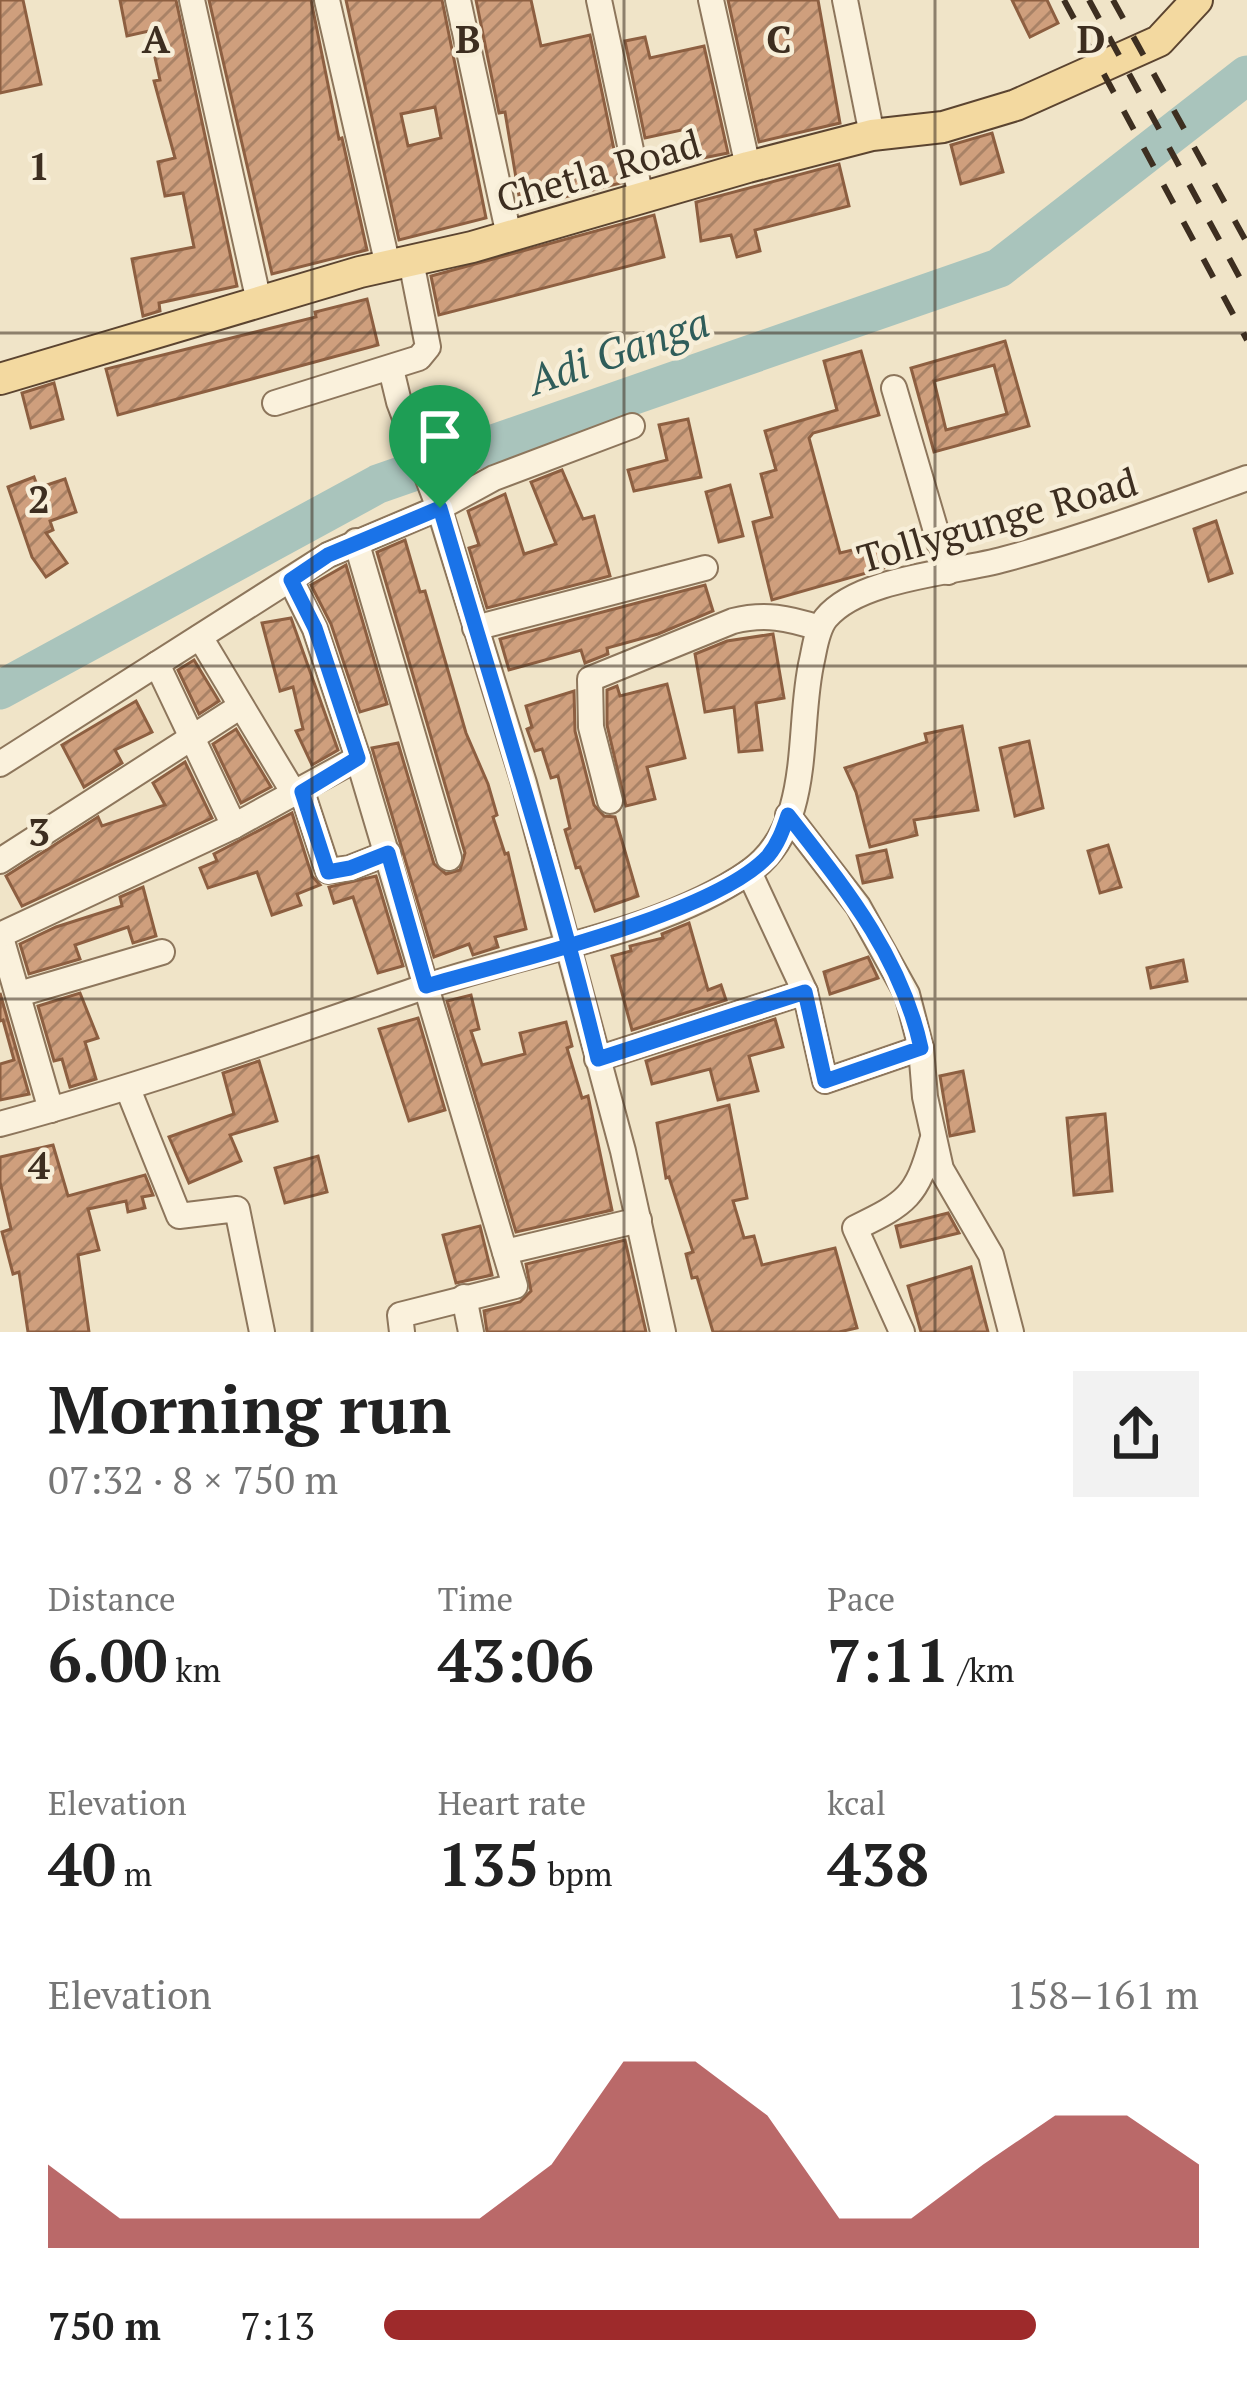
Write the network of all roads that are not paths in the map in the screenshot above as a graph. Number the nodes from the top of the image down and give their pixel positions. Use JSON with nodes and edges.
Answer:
{"nodes":[{"id":1,"x":192,"y":0,"type":"edge"},
{"id":2,"x":326,"y":0,"type":"edge"},
{"id":3,"x":458,"y":0,"type":"edge"},
{"id":4,"x":599,"y":0,"type":"edge"},
{"id":5,"x":711,"y":0,"type":"edge"},
{"id":6,"x":845,"y":0,"type":"edge"},
{"id":7,"x":1197,"y":0,"type":"edge"},
{"id":8,"x":872,"y":135,"type":"junction"},
{"id":9,"x":748,"y":167,"type":"junction"},
{"id":10,"x":641,"y":197,"type":"junction"},
{"id":11,"x":509,"y":236,"type":"junction"},
{"id":12,"x":399,"y":263,"type":"junction"},
{"id":13,"x":259,"y":302,"type":"junction"},
{"id":14,"x":391,"y":369,"type":"junction"},
{"id":15,"x":0,"y":379,"type":"edge"},
{"id":16,"x":894,"y":388,"type":"dead end"},
{"id":17,"x":275,"y":403,"type":"dead end"},
{"id":18,"x":632,"y":426,"type":"dead end"},
{"id":19,"x":1247,"y":478,"type":"edge"},
{"id":20,"x":438,"y":504,"type":"junction"},
{"id":21,"x":356,"y":541,"type":"junction"},
{"id":22,"x":706,"y":568,"type":"dead end"},
{"id":23,"x":948,"y":572,"type":"junction"},
{"id":24,"x":291,"y":580,"type":"junction"},
{"id":25,"x":475,"y":628,"type":"junction"},
{"id":26,"x":819,"y":628,"type":"junction"},
{"id":27,"x":200,"y":637,"type":"junction"},
{"id":28,"x":157,"y":664,"type":"junction"},
{"id":29,"x":241,"y":706,"type":"junction"},
{"id":30,"x":194,"y":737,"type":"junction"},
{"id":31,"x":358,"y":758,"type":"junction"},
{"id":32,"x":0,"y":764,"type":"edge"},
{"id":33,"x":298,"y":794,"type":"junction"},
{"id":34,"x":610,"y":801,"type":"dead end"},
{"id":35,"x":788,"y":815,"type":"junction"},
{"id":36,"x":234,"y":826,"type":"junction"},
{"id":37,"x":388,"y":853,"type":"junction"},
{"id":38,"x":449,"y":858,"type":"dead end"},
{"id":39,"x":0,"y":861,"type":"edge"},
{"id":40,"x":748,"y":872,"type":"junction"},
{"id":41,"x":0,"y":934,"type":"edge"},
{"id":42,"x":569,"y":944,"type":"junction"},
{"id":43,"x":162,"y":952,"type":"dead end"},
{"id":44,"x":426,"y":986,"type":"junction"},
{"id":45,"x":805,"y":992,"type":"junction"},
{"id":46,"x":20,"y":994,"type":"junction"},
{"id":47,"x":921,"y":1048,"type":"junction"},
{"id":48,"x":598,"y":1059,"type":"junction"},
{"id":49,"x":128,"y":1089,"type":"junction"},
{"id":50,"x":51,"y":1110,"type":"junction"},
{"id":51,"x":0,"y":1124,"type":"edge"},
{"id":52,"x":933,"y":1139,"type":"junction"},
{"id":53,"x":638,"y":1220,"type":"junction"},
{"id":54,"x":505,"y":1252,"type":"junction"},
{"id":55,"x":464,"y":1297,"type":"junction"},
{"id":56,"x":260,"y":1329,"type":"edge"},
{"id":57,"x":232,"y":1332,"type":"edge"},
{"id":58,"x":402,"y":1332,"type":"edge"},
{"id":59,"x":471,"y":1332,"type":"edge"},
{"id":60,"x":663,"y":1332,"type":"edge"},
{"id":61,"x":902,"y":1332,"type":"edge"},
{"id":62,"x":1011,"y":1332,"type":"edge"}],
"edges":[{"from":1,"to":13,"type":"street"},
{"from":2,"to":12,"type":"street"},
{"from":3,"to":11,"type":"street"},
{"from":4,"to":10,"type":"street"},
{"from":5,"to":9,"type":"street"},
{"from":6,"to":8,"type":"street"},
{"from":7,"to":8,"type":"main road","name":"Chetla Road"},
{"from":8,"to":9,"type":"main road","name":"Chetla Road"},
{"from":9,"to":10,"type":"main road","name":"Chetla Road"},
{"from":10,"to":11,"type":"main road","name":"Chetla Road"},
{"from":11,"to":12,"type":"main road","name":"Chetla Road"},
{"from":12,"to":13,"type":"main road","name":"Chetla Road"},
{"from":12,"to":14,"type":"street"},
{"from":13,"to":15,"type":"main road","name":"Chetla Road"},
{"from":14,"to":17,"type":"street"},
{"from":14,"to":20,"type":"street"},
{"from":16,"to":23,"type":"street"},
{"from":18,"to":20,"type":"street"},
{"from":19,"to":23,"type":"street","name":"Tollygunge Road"},
{"from":20,"to":21,"type":"street"},
{"from":20,"to":25,"type":"street"},
{"from":21,"to":24,"type":"street"},
{"from":21,"to":38,"type":"street"},
{"from":22,"to":25,"type":"street"},
{"from":23,"to":26,"type":"street","name":"Tollygunge Road"},
{"from":24,"to":27,"type":"street"},
{"from":24,"to":31,"type":"street"},
{"from":25,"to":42,"type":"street"},
{"from":26,"to":34,"type":"street"},
{"from":26,"to":35,"type":"street"},
{"from":27,"to":28,"type":"street"},
{"from":27,"to":29,"type":"street"},
{"from":28,"to":30,"type":"street"},
{"from":28,"to":32,"type":"street"},
{"from":29,"to":30,"type":"street"},
{"from":29,"to":33,"type":"street"},
{"from":30,"to":36,"type":"street"},
{"from":30,"to":39,"type":"street"},
{"from":31,"to":33,"type":"street"},
{"from":31,"to":37,"type":"street"},
{"from":33,"to":36,"type":"street"},
{"from":33,"to":37,"type":"street"},
{"from":35,"to":40,"type":"street"},
{"from":35,"to":47,"type":"street"},
{"from":36,"to":41,"type":"street"},
{"from":37,"to":44,"type":"street"},
{"from":40,"to":42,"type":"street"},
{"from":40,"to":45,"type":"street"},
{"from":41,"to":46,"type":"street"},
{"from":42,"to":44,"type":"street"},
{"from":42,"to":48,"type":"street"},
{"from":43,"to":46,"type":"street"},
{"from":44,"to":49,"type":"street"},
{"from":44,"to":54,"type":"street"},
{"from":45,"to":47,"type":"street"},
{"from":45,"to":48,"type":"street"},
{"from":46,"to":50,"type":"street"},
{"from":47,"to":52,"type":"street"},
{"from":48,"to":53,"type":"street"},
{"from":49,"to":50,"type":"street"},
{"from":49,"to":56,"type":"street"},
{"from":50,"to":51,"type":"street"},
{"from":52,"to":61,"type":"street"},
{"from":52,"to":62,"type":"street"},
{"from":53,"to":54,"type":"street"},
{"from":53,"to":60,"type":"street"},
{"from":54,"to":55,"type":"street"},
{"from":55,"to":58,"type":"street"},
{"from":55,"to":59,"type":"street"},
{"from":56,"to":57,"type":"street"}]}
